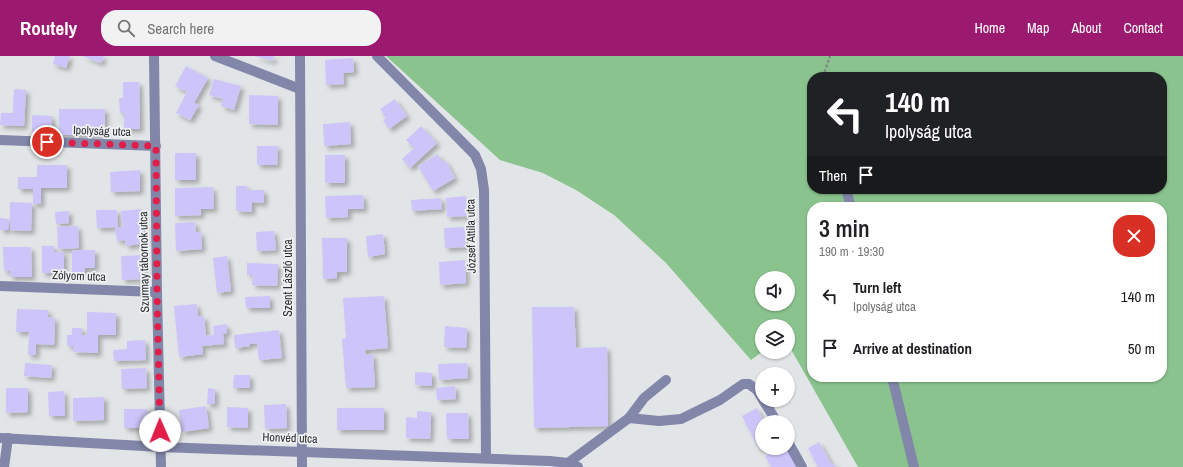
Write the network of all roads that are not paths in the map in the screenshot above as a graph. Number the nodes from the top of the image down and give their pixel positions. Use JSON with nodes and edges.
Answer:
{"nodes":[{"id":1,"x":154,"y":56,"type":"edge"},
{"id":2,"x":214,"y":56,"type":"edge"},
{"id":3,"x":300,"y":56,"type":"edge"},
{"id":4,"x":377,"y":56,"type":"edge"},
{"id":5,"x":300,"y":89,"type":"junction"},
{"id":6,"x":0,"y":140,"type":"edge"},
{"id":7,"x":156,"y":146,"type":"junction"},
{"id":8,"x":0,"y":286,"type":"edge"},
{"id":9,"x":157,"y":292,"type":"junction"},
{"id":10,"x":666,"y":380,"type":"dead end"},
{"id":11,"x":893,"y":382,"type":"edge"},
{"id":12,"x":755,"y":388,"type":"edge"},
{"id":13,"x":629,"y":418,"type":"junction"},
{"id":14,"x":4,"y":438,"type":"edge"},
{"id":15,"x":161,"y":447,"type":"junction"},
{"id":16,"x":302,"y":452,"type":"junction"},
{"id":17,"x":795,"y":454,"type":"edge"},
{"id":18,"x":486,"y":458,"type":"junction"},
{"id":19,"x":475,"y":463,"type":"edge"},
{"id":20,"x":573,"y":465,"type":"edge"},
{"id":21,"x":4,"y":467,"type":"edge"},
{"id":22,"x":162,"y":467,"type":"edge"},
{"id":23,"x":302,"y":467,"type":"edge"},
{"id":24,"x":802,"y":467,"type":"edge"},
{"id":25,"x":914,"y":467,"type":"edge"}],
"edges":[{"from":1,"to":7,"type":"street","name":"Szurmay tábornok utca"},
{"from":2,"to":5,"type":"street"},
{"from":3,"to":5,"type":"street"},
{"from":4,"to":18,"type":"street","name":"József Attila utca"},
{"from":5,"to":16,"type":"street","name":"Szent László utca"},
{"from":6,"to":7,"type":"street","name":"Ipolyság utca"},
{"from":7,"to":9,"type":"street","name":"Szurmay tábornok utca"},
{"from":8,"to":9,"type":"street","name":"Zólyom utca"},
{"from":9,"to":15,"type":"street","name":"Szurmay tábornok utca"},
{"from":10,"to":13,"type":"street"},
{"from":11,"to":25,"type":"street"},
{"from":12,"to":13,"type":"street"},
{"from":13,"to":20,"type":"street"},
{"from":14,"to":15,"type":"street","name":"Honvéd utca"},
{"from":14,"to":21,"type":"street"},
{"from":15,"to":16,"type":"street","name":"Honvéd utca"},
{"from":15,"to":22,"type":"street","name":"Szurmay tábornok utca"},
{"from":16,"to":19,"type":"street","name":"Honvéd utca"},
{"from":16,"to":23,"type":"street","name":"Szent László utca"},
{"from":17,"to":24,"type":"street"},
{"from":18,"to":19,"type":"street","name":"Honvéd utca"},
{"from":18,"to":20,"type":"street","name":"Honvéd utca"}]}
